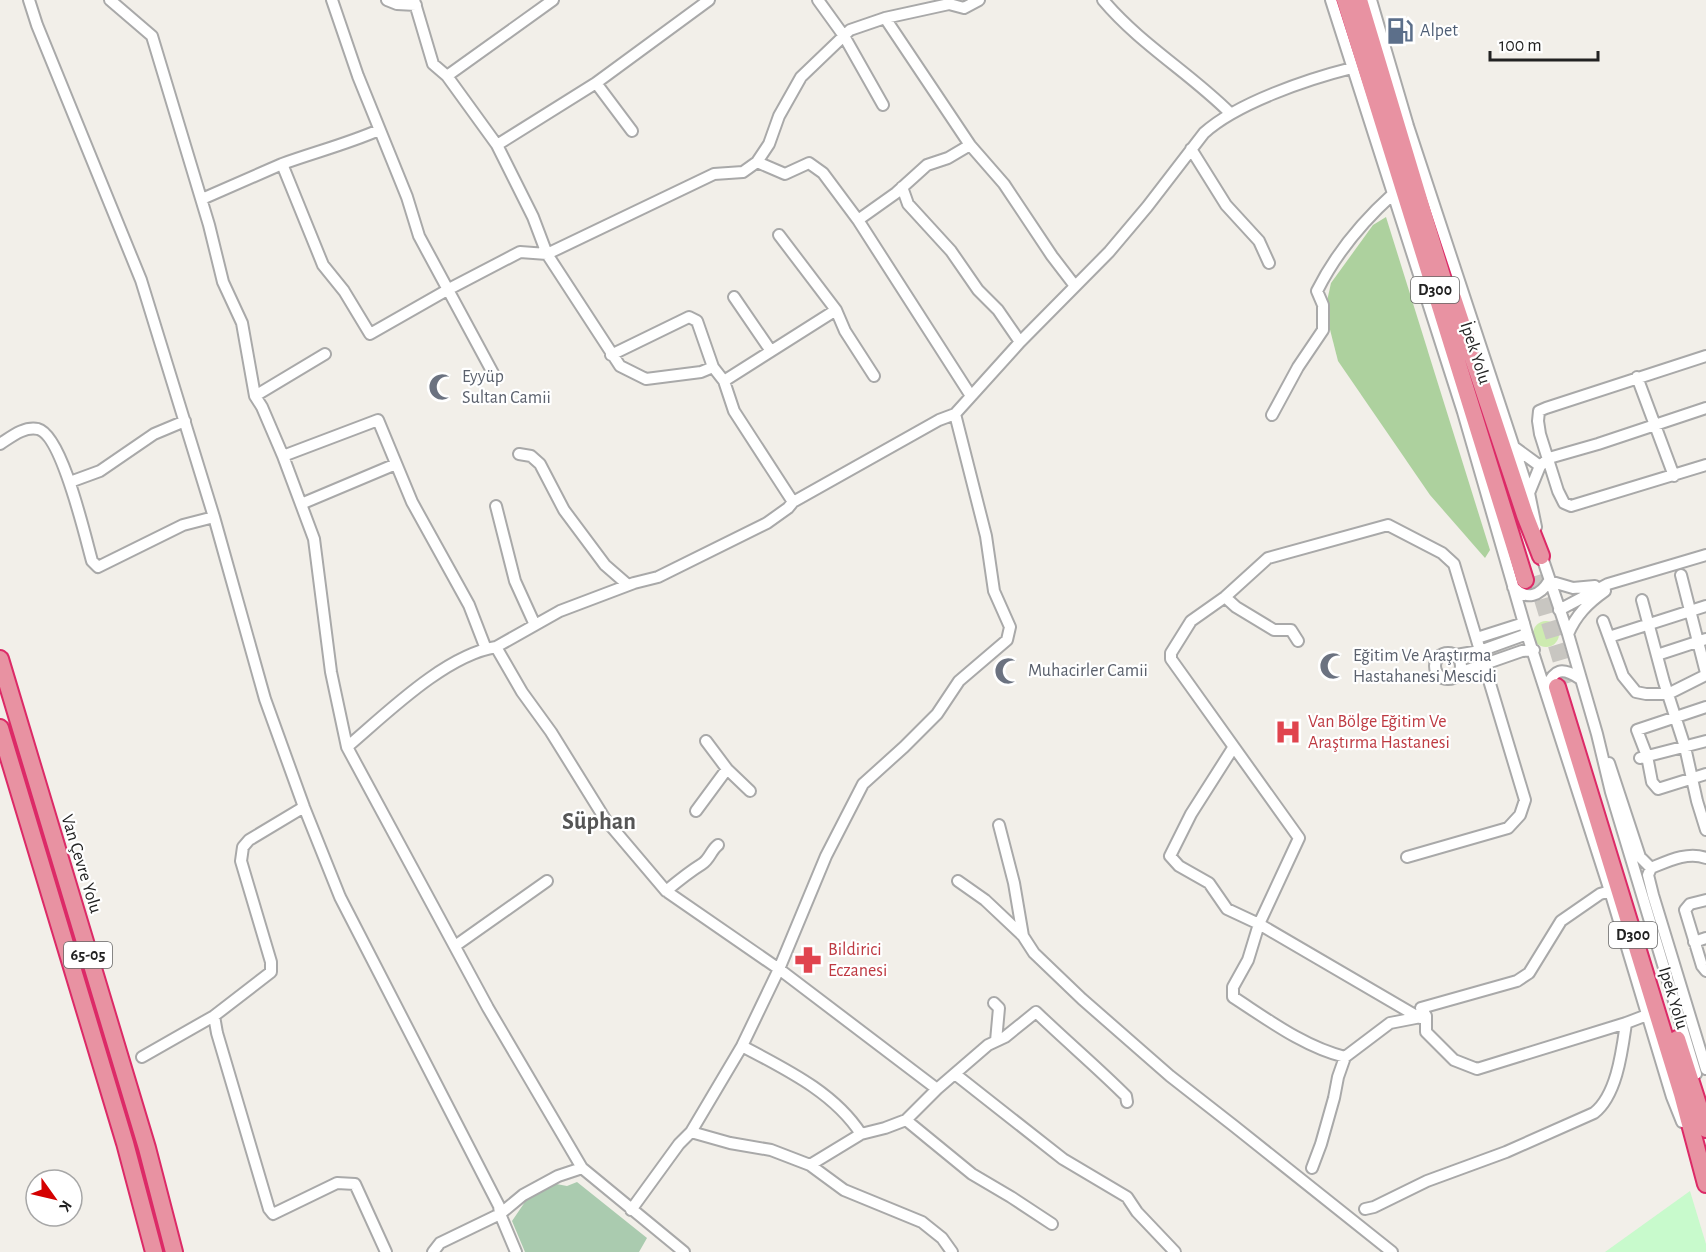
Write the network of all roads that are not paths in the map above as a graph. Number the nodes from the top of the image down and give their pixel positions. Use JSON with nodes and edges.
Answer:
{"nodes":[{"id":1,"x":29,"y":0,"type":"edge"},
{"id":2,"x":110,"y":0,"type":"edge"},
{"id":3,"x":332,"y":0,"type":"edge"},
{"id":4,"x":387,"y":0,"type":"edge"},
{"id":5,"x":553,"y":0,"type":"edge"},
{"id":6,"x":709,"y":0,"type":"edge"},
{"id":7,"x":818,"y":0,"type":"edge"},
{"id":8,"x":979,"y":0,"type":"edge"},
{"id":9,"x":1103,"y":0,"type":"edge"},
{"id":10,"x":1331,"y":0,"type":"edge"},
{"id":11,"x":1345,"y":0,"type":"edge"},
{"id":12,"x":1359,"y":0,"type":"edge"},
{"id":13,"x":1371,"y":0,"type":"edge"},
{"id":14,"x":415,"y":2,"type":"edge"},
{"id":15,"x":947,"y":2,"type":"edge"},
{"id":16,"x":885,"y":18,"type":"junction"},
{"id":17,"x":844,"y":36,"type":"junction"},
{"id":18,"x":1352,"y":68,"type":"junction"},
{"id":19,"x":447,"y":76,"type":"junction"},
{"id":20,"x":596,"y":83,"type":"junction"},
{"id":21,"x":883,"y":105,"type":"dead end"},
{"id":22,"x":1230,"y":113,"type":"junction"},
{"id":23,"x":379,"y":130,"type":"junction"},
{"id":24,"x":632,"y":131,"type":"dead end"},
{"id":25,"x":497,"y":145,"type":"junction"},
{"id":26,"x":970,"y":145,"type":"junction"},
{"id":27,"x":1191,"y":149,"type":"junction"},
{"id":28,"x":757,"y":162,"type":"junction"},
{"id":29,"x":282,"y":164,"type":"junction"},
{"id":30,"x":902,"y":187,"type":"junction"},
{"id":31,"x":1393,"y":194,"type":"junction"},
{"id":32,"x":202,"y":199,"type":"junction"},
{"id":33,"x":858,"y":220,"type":"junction"},
{"id":34,"x":1430,"y":232,"type":"junction"},
{"id":35,"x":779,"y":235,"type":"dead end"},
{"id":36,"x":547,"y":254,"type":"junction"},
{"id":37,"x":1269,"y":263,"type":"dead end"},
{"id":38,"x":1075,"y":286,"type":"junction"},
{"id":39,"x":449,"y":289,"type":"junction"},
{"id":40,"x":734,"y":297,"type":"dead end"},
{"id":41,"x":836,"y":310,"type":"junction"},
{"id":42,"x":1020,"y":342,"type":"junction"},
{"id":43,"x":771,"y":351,"type":"junction"},
{"id":44,"x":325,"y":354,"type":"dead end"},
{"id":45,"x":611,"y":355,"type":"junction"},
{"id":46,"x":1706,"y":356,"type":"edge"},
{"id":47,"x":713,"y":367,"type":"junction"},
{"id":48,"x":494,"y":375,"type":"dead end"},
{"id":49,"x":874,"y":376,"type":"dead end"},
{"id":50,"x":1637,"y":377,"type":"junction"},
{"id":51,"x":724,"y":381,"type":"junction"},
{"id":52,"x":255,"y":396,"type":"junction"},
{"id":53,"x":971,"y":396,"type":"junction"},
{"id":54,"x":1706,"y":408,"type":"edge"},
{"id":55,"x":955,"y":414,"type":"junction"},
{"id":56,"x":1272,"y":415,"type":"dead end"},
{"id":57,"x":185,"y":422,"type":"junction"},
{"id":58,"x":1656,"y":425,"type":"junction"},
{"id":59,"x":0,"y":444,"type":"edge"},
{"id":60,"x":1514,"y":447,"type":"junction"},
{"id":61,"x":519,"y":454,"type":"dead end"},
{"id":62,"x":284,"y":456,"type":"junction"},
{"id":63,"x":1545,"y":462,"type":"junction"},
{"id":64,"x":396,"y":464,"type":"junction"},
{"id":65,"x":1706,"y":465,"type":"edge"},
{"id":66,"x":1674,"y":476,"type":"junction"},
{"id":67,"x":70,"y":482,"type":"junction"},
{"id":68,"x":1529,"y":493,"type":"junction"},
{"id":69,"x":793,"y":502,"type":"junction"},
{"id":70,"x":301,"y":504,"type":"junction"},
{"id":71,"x":496,"y":506,"type":"dead end"},
{"id":72,"x":214,"y":517,"type":"junction"},
{"id":73,"x":1706,"y":555,"type":"edge"},
{"id":74,"x":1541,"y":556,"type":"junction"},
{"id":75,"x":1682,"y":574,"type":"dead end"},
{"id":76,"x":1623,"y":579,"type":"junction"},
{"id":77,"x":1531,"y":581,"type":"junction"},
{"id":78,"x":1608,"y":584,"type":"junction"},
{"id":79,"x":628,"y":585,"type":"junction"},
{"id":80,"x":1225,"y":597,"type":"junction"},
{"id":81,"x":1642,"y":600,"type":"dead end"},
{"id":82,"x":1706,"y":606,"type":"edge"},
{"id":83,"x":1559,"y":610,"type":"junction"},
{"id":84,"x":1689,"y":610,"type":"junction"},
{"id":85,"x":1603,"y":621,"type":"dead end"},
{"id":86,"x":1524,"y":623,"type":"junction"},
{"id":87,"x":1648,"y":623,"type":"junction"},
{"id":88,"x":534,"y":625,"type":"junction"},
{"id":89,"x":1527,"y":634,"type":"junction"},
{"id":90,"x":1568,"y":634,"type":"junction"},
{"id":91,"x":1609,"y":637,"type":"junction"},
{"id":92,"x":1477,"y":638,"type":"junction"},
{"id":93,"x":1702,"y":640,"type":"edge"},
{"id":94,"x":1298,"y":641,"type":"dead end"},
{"id":95,"x":491,"y":648,"type":"junction"},
{"id":96,"x":1534,"y":650,"type":"junction"},
{"id":97,"x":1480,"y":651,"type":"junction"},
{"id":98,"x":1456,"y":655,"type":"junction"},
{"id":99,"x":1657,"y":655,"type":"junction"},
{"id":100,"x":0,"y":659,"type":"edge"},
{"id":101,"x":1484,"y":663,"type":"junction"},
{"id":102,"x":1459,"y":673,"type":"junction"},
{"id":103,"x":1706,"y":674,"type":"edge"},
{"id":104,"x":1563,"y":685,"type":"junction"},
{"id":105,"x":1668,"y":694,"type":"junction"},
{"id":106,"x":1706,"y":707,"type":"edge"},
{"id":107,"x":1677,"y":718,"type":"junction"},
{"id":108,"x":0,"y":728,"type":"edge"},
{"id":109,"x":1597,"y":734,"type":"junction"},
{"id":110,"x":706,"y":741,"type":"dead end"},
{"id":111,"x":1706,"y":741,"type":"edge"},
{"id":112,"x":347,"y":747,"type":"junction"},
{"id":113,"x":1685,"y":747,"type":"junction"},
{"id":114,"x":1233,"y":748,"type":"junction"},
{"id":115,"x":1644,"y":757,"type":"junction"},
{"id":116,"x":728,"y":769,"type":"junction"},
{"id":117,"x":1706,"y":774,"type":"edge"},
{"id":118,"x":1693,"y":778,"type":"junction"},
{"id":119,"x":750,"y":791,"type":"dead end"},
{"id":120,"x":304,"y":807,"type":"junction"},
{"id":121,"x":696,"y":811,"type":"dead end"},
{"id":122,"x":999,"y":825,"type":"dead end"},
{"id":123,"x":1706,"y":830,"type":"edge"},
{"id":124,"x":718,"y":845,"type":"dead end"},
{"id":125,"x":1407,"y":857,"type":"dead end"},
{"id":126,"x":1706,"y":858,"type":"edge"},
{"id":127,"x":1651,"y":868,"type":"junction"},
{"id":128,"x":547,"y":880,"type":"dead end"},
{"id":129,"x":958,"y":882,"type":"dead end"},
{"id":130,"x":666,"y":891,"type":"junction"},
{"id":131,"x":1610,"y":891,"type":"junction"},
{"id":132,"x":1706,"y":900,"type":"edge"},
{"id":133,"x":1258,"y":924,"type":"junction"},
{"id":134,"x":1023,"y":936,"type":"junction"},
{"id":135,"x":1706,"y":938,"type":"edge"},
{"id":136,"x":1694,"y":942,"type":"junction"},
{"id":137,"x":455,"y":946,"type":"junction"},
{"id":138,"x":779,"y":969,"type":"junction"},
{"id":139,"x":1706,"y":971,"type":"edge"},
{"id":140,"x":994,"y":1003,"type":"dead end"},
{"id":141,"x":1647,"y":1015,"type":"junction"},
{"id":142,"x":214,"y":1016,"type":"junction"},
{"id":143,"x":1423,"y":1017,"type":"junction"},
{"id":144,"x":1626,"y":1023,"type":"junction"},
{"id":145,"x":996,"y":1041,"type":"junction"},
{"id":146,"x":742,"y":1046,"type":"junction"},
{"id":147,"x":142,"y":1057,"type":"dead end"},
{"id":148,"x":1345,"y":1057,"type":"junction"},
{"id":149,"x":1706,"y":1069,"type":"edge"},
{"id":150,"x":955,"y":1074,"type":"junction"},
{"id":151,"x":937,"y":1089,"type":"junction"},
{"id":152,"x":1127,"y":1102,"type":"dead end"},
{"id":153,"x":1706,"y":1112,"type":"edge"},
{"id":154,"x":906,"y":1120,"type":"junction"},
{"id":155,"x":1706,"y":1129,"type":"edge"},
{"id":156,"x":691,"y":1132,"type":"junction"},
{"id":157,"x":861,"y":1134,"type":"junction"},
{"id":158,"x":810,"y":1165,"type":"junction"},
{"id":159,"x":1701,"y":1166,"type":"junction"},
{"id":160,"x":582,"y":1168,"type":"junction"},
{"id":161,"x":1312,"y":1168,"type":"dead end"},
{"id":162,"x":1706,"y":1184,"type":"edge"},
{"id":163,"x":1365,"y":1209,"type":"dead end"},
{"id":164,"x":632,"y":1210,"type":"junction"},
{"id":165,"x":500,"y":1214,"type":"junction"},
{"id":166,"x":1052,"y":1224,"type":"dead end"},
{"id":167,"x":154,"y":1252,"type":"edge"},
{"id":168,"x":174,"y":1252,"type":"edge"},
{"id":169,"x":386,"y":1252,"type":"edge"},
{"id":170,"x":433,"y":1252,"type":"edge"},
{"id":171,"x":516,"y":1252,"type":"edge"},
{"id":172,"x":684,"y":1252,"type":"edge"},
{"id":173,"x":952,"y":1252,"type":"edge"},
{"id":174,"x":1175,"y":1252,"type":"edge"},
{"id":175,"x":1392,"y":1252,"type":"edge"}],
"edges":[{"from":1,"to":57,"type":"street"},
{"from":2,"to":32,"type":"street"},
{"from":3,"to":23,"type":"street"},
{"from":4,"to":14,"type":"street"},
{"from":5,"to":19,"type":"street"},
{"from":6,"to":20,"type":"street"},
{"from":7,"to":17,"type":"street"},
{"from":8,"to":15,"type":"street"},
{"from":9,"to":22,"type":"street"},
{"from":10,"to":18,"type":"street"},
{"from":11,"to":77,"type":"highway","name":"İpek Yolu","number":"D300"},
{"from":12,"to":34,"type":"highway","name":"İpek Yolu","number":"D300"},
{"from":13,"to":60,"type":"street"},
{"from":14,"to":19,"type":"street"},
{"from":15,"to":16,"type":"street"},
{"from":16,"to":17,"type":"street"},
{"from":16,"to":26,"type":"street"},
{"from":17,"to":21,"type":"street"},
{"from":17,"to":28,"type":"street"},
{"from":18,"to":22,"type":"street"},
{"from":18,"to":31,"type":"street"},
{"from":19,"to":25,"type":"street"},
{"from":20,"to":24,"type":"street"},
{"from":20,"to":25,"type":"street"},
{"from":22,"to":27,"type":"street"},
{"from":23,"to":29,"type":"street"},
{"from":23,"to":39,"type":"street"},
{"from":25,"to":36,"type":"street"},
{"from":26,"to":30,"type":"street"},
{"from":26,"to":38,"type":"street"},
{"from":27,"to":37,"type":"street"},
{"from":27,"to":38,"type":"street"},
{"from":28,"to":33,"type":"street"},
{"from":28,"to":36,"type":"street"},
{"from":29,"to":32,"type":"street"},
{"from":29,"to":39,"type":"street"},
{"from":30,"to":33,"type":"street"},
{"from":30,"to":42,"type":"street"},
{"from":31,"to":56,"type":"street"},
{"from":31,"to":77,"type":"street"},
{"from":32,"to":52,"type":"street"},
{"from":33,"to":53,"type":"street"},
{"from":34,"to":74,"type":"highway"},
{"from":34,"to":77,"type":"highway","name":"İpek Yolu","number":"D300"},
{"from":35,"to":41,"type":"street"},
{"from":36,"to":39,"type":"street"},
{"from":36,"to":45,"type":"street"},
{"from":38,"to":42,"type":"street"},
{"from":39,"to":48,"type":"street"},
{"from":40,"to":43,"type":"street"},
{"from":41,"to":43,"type":"street"},
{"from":41,"to":49,"type":"street"},
{"from":42,"to":53,"type":"street"},
{"from":43,"to":51,"type":"street"},
{"from":44,"to":52,"type":"street"},
{"from":45,"to":47,"type":"street"},
{"from":45,"to":47,"type":"street"},
{"from":46,"to":50,"type":"street"},
{"from":47,"to":51,"type":"street"},
{"from":50,"to":58,"type":"street"},
{"from":50,"to":63,"type":"street"},
{"from":51,"to":69,"type":"street"},
{"from":52,"to":62,"type":"street"},
{"from":53,"to":55,"type":"street"},
{"from":54,"to":58,"type":"street"},
{"from":55,"to":69,"type":"street"},
{"from":55,"to":138,"type":"street"},
{"from":57,"to":67,"type":"street"},
{"from":57,"to":72,"type":"street"},
{"from":58,"to":63,"type":"street"},
{"from":58,"to":66,"type":"street"},
{"from":59,"to":67,"type":"street"},
{"from":60,"to":63,"type":"street"},
{"from":60,"to":68,"type":"street"},
{"from":61,"to":79,"type":"street"},
{"from":62,"to":64,"type":"street"},
{"from":62,"to":70,"type":"street"},
{"from":63,"to":66,"type":"street"},
{"from":63,"to":68,"type":"street"},
{"from":64,"to":70,"type":"street"},
{"from":64,"to":95,"type":"street"},
{"from":65,"to":66,"type":"street"},
{"from":67,"to":72,"type":"street"},
{"from":68,"to":74,"type":"street"},
{"from":69,"to":79,"type":"street"},
{"from":70,"to":112,"type":"street"},
{"from":71,"to":88,"type":"street"},
{"from":72,"to":120,"type":"street"},
{"from":73,"to":76,"type":"street"},
{"from":74,"to":77,"type":"street"},
{"from":75,"to":84,"type":"street"},
{"from":76,"to":78,"type":"street"},
{"from":76,"to":90,"type":"street"},
{"from":77,"to":78,"type":"street"},
{"from":77,"to":83,"type":"street"},
{"from":77,"to":86,"type":"street"},
{"from":78,"to":83,"type":"street"},
{"from":79,"to":88,"type":"street"},
{"from":80,"to":92,"type":"street"},
{"from":80,"to":94,"type":"street"},
{"from":80,"to":114,"type":"street"},
{"from":81,"to":87,"type":"street"},
{"from":82,"to":84,"type":"street"},
{"from":83,"to":90,"type":"street"},
{"from":84,"to":87,"type":"street"},
{"from":84,"to":93,"type":"street"},
{"from":85,"to":91,"type":"street"},
{"from":86,"to":89,"type":"street"},
{"from":86,"to":92,"type":"street"},
{"from":87,"to":91,"type":"street"},
{"from":87,"to":99,"type":"street"},
{"from":88,"to":95,"type":"street"},
{"from":89,"to":96,"type":"street"},
{"from":89,"to":97,"type":"street"},
{"from":90,"to":104,"type":"street"},
{"from":91,"to":105,"type":"street"},
{"from":92,"to":97,"type":"street"},
{"from":93,"to":99,"type":"street"},
{"from":93,"to":103,"type":"street"},
{"from":95,"to":112,"type":"street"},
{"from":95,"to":130,"type":"street"},
{"from":96,"to":101,"type":"street"},
{"from":96,"to":104,"type":"street"},
{"from":97,"to":98,"type":"street"},
{"from":97,"to":101,"type":"street"},
{"from":98,"to":102,"type":"street"},
{"from":98,"to":102,"type":"street"},
{"from":99,"to":105,"type":"street"},
{"from":100,"to":168,"type":"highway","name":"Van Çevre Yolu","number":"65-05"},
{"from":101,"to":102,"type":"street"},
{"from":101,"to":125,"type":"street"},
{"from":103,"to":105,"type":"street"},
{"from":104,"to":109,"type":"street"},
{"from":104,"to":131,"type":"street"},
{"from":104,"to":155,"type":"highway","name":"Ipek Yolu","number":"D300"},
{"from":104,"to":159,"type":"highway","name":"Ipek Yolu","number":"D300"},
{"from":105,"to":107,"type":"street"},
{"from":106,"to":107,"type":"street"},
{"from":107,"to":113,"type":"street"},
{"from":107,"to":115,"type":"street"},
{"from":108,"to":167,"type":"highway","number":"65-05"},
{"from":109,"to":127,"type":"street"},
{"from":109,"to":153,"type":"street"},
{"from":110,"to":116,"type":"street"},
{"from":111,"to":113,"type":"street"},
{"from":112,"to":137,"type":"street"},
{"from":113,"to":115,"type":"street"},
{"from":113,"to":118,"type":"street"},
{"from":114,"to":133,"type":"street"},
{"from":114,"to":133,"type":"street"},
{"from":115,"to":118,"type":"street"},
{"from":116,"to":119,"type":"street"},
{"from":116,"to":121,"type":"street"},
{"from":117,"to":118,"type":"street"},
{"from":118,"to":123,"type":"street"},
{"from":120,"to":142,"type":"street"},
{"from":120,"to":165,"type":"street"},
{"from":122,"to":134,"type":"street"},
{"from":124,"to":130,"type":"street"},
{"from":126,"to":127,"type":"street"},
{"from":127,"to":149,"type":"street"},
{"from":128,"to":137,"type":"street"},
{"from":129,"to":134,"type":"street"},
{"from":130,"to":138,"type":"street"},
{"from":131,"to":141,"type":"street"},
{"from":131,"to":143,"type":"street"},
{"from":132,"to":136,"type":"street"},
{"from":133,"to":143,"type":"street"},
{"from":133,"to":148,"type":"street"},
{"from":134,"to":175,"type":"street"},
{"from":135,"to":136,"type":"street"},
{"from":136,"to":139,"type":"street"},
{"from":137,"to":160,"type":"street"},
{"from":138,"to":146,"type":"street"},
{"from":138,"to":151,"type":"street"},
{"from":140,"to":145,"type":"street"},
{"from":141,"to":144,"type":"street"},
{"from":141,"to":159,"type":"street"},
{"from":142,"to":147,"type":"street"},
{"from":142,"to":169,"type":"street"},
{"from":143,"to":144,"type":"street"},
{"from":143,"to":148,"type":"street"},
{"from":144,"to":163,"type":"street"},
{"from":145,"to":150,"type":"street"},
{"from":145,"to":152,"type":"street"},
{"from":146,"to":156,"type":"street"},
{"from":146,"to":157,"type":"street"},
{"from":148,"to":161,"type":"street"},
{"from":150,"to":151,"type":"street"},
{"from":150,"to":174,"type":"street"},
{"from":151,"to":154,"type":"street"},
{"from":154,"to":157,"type":"street"},
{"from":154,"to":166,"type":"street"},
{"from":156,"to":158,"type":"street"},
{"from":156,"to":164,"type":"street"},
{"from":157,"to":158,"type":"street"},
{"from":158,"to":173,"type":"street"},
{"from":159,"to":162,"type":"highway","name":"Ipek Yolu","number":"D300"},
{"from":160,"to":164,"type":"street"},
{"from":160,"to":165,"type":"street"},
{"from":164,"to":172,"type":"street"},
{"from":165,"to":170,"type":"street"},
{"from":165,"to":171,"type":"street"}]}
